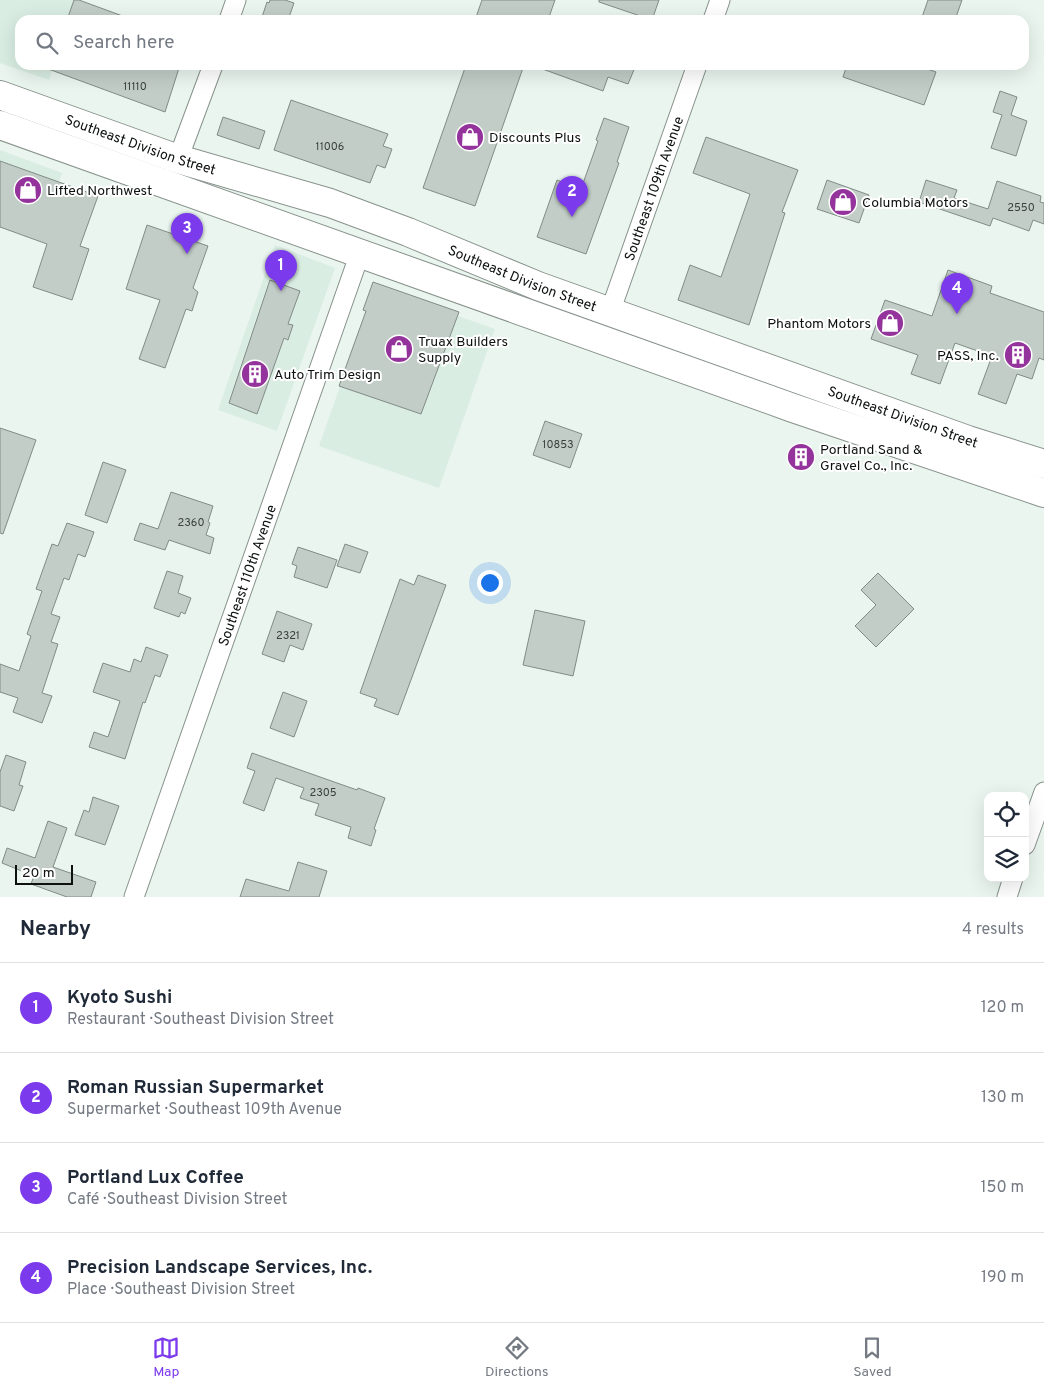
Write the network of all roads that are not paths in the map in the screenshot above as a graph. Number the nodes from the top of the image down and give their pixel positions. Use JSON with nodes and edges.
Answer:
{"nodes":[{"id":1,"x":236,"y":0,"type":"edge"},
{"id":2,"x":720,"y":0,"type":"edge"},
{"id":3,"x":231,"y":15,"type":"edge"},
{"id":4,"x":715,"y":15,"type":"edge"},
{"id":5,"x":211,"y":70,"type":"edge"},
{"id":6,"x":695,"y":70,"type":"edge"},
{"id":7,"x":0,"y":95,"type":"edge"},
{"id":8,"x":0,"y":125,"type":"edge"},
{"id":9,"x":178,"y":159,"type":"junction"},
{"id":10,"x":360,"y":253,"type":"junction"},
{"id":11,"x":488,"y":266,"type":"junction"},
{"id":12,"x":610,"y":312,"type":"junction"},
{"id":13,"x":569,"y":327,"type":"junction"},
{"id":14,"x":1044,"y":464,"type":"edge"},
{"id":15,"x":1044,"y":493,"type":"edge"},
{"id":16,"x":1044,"y":792,"type":"edge"},
{"id":17,"x":1028,"y":837,"type":"edge"},
{"id":18,"x":1013,"y":882,"type":"edge"},
{"id":19,"x":134,"y":897,"type":"edge"},
{"id":20,"x":1007,"y":897,"type":"edge"}],
"edges":[{"from":1,"to":3,"type":"street"},
{"from":2,"to":4,"type":"street"},
{"from":5,"to":9,"type":"street"},
{"from":6,"to":12,"type":"street","name":"Southeast 109th Avenue"},
{"from":7,"to":9,"type":"main road","name":"Southeast Division Street"},
{"from":8,"to":10,"type":"main road","name":"Southeast Division Street"},
{"from":9,"to":11,"type":"main road","name":"Southeast Division Street"},
{"from":10,"to":11,"type":"main road"},
{"from":10,"to":13,"type":"main road","name":"Southeast Division Street"},
{"from":10,"to":19,"type":"street","name":"Southeast 110th Avenue"},
{"from":11,"to":12,"type":"main road","name":"Southeast Division Street"},
{"from":12,"to":13,"type":"main road"},
{"from":12,"to":14,"type":"main road","name":"Southeast Division Street"},
{"from":13,"to":15,"type":"main road","name":"Southeast Division Street"},
{"from":16,"to":17,"type":"street"},
{"from":18,"to":20,"type":"street"}]}
